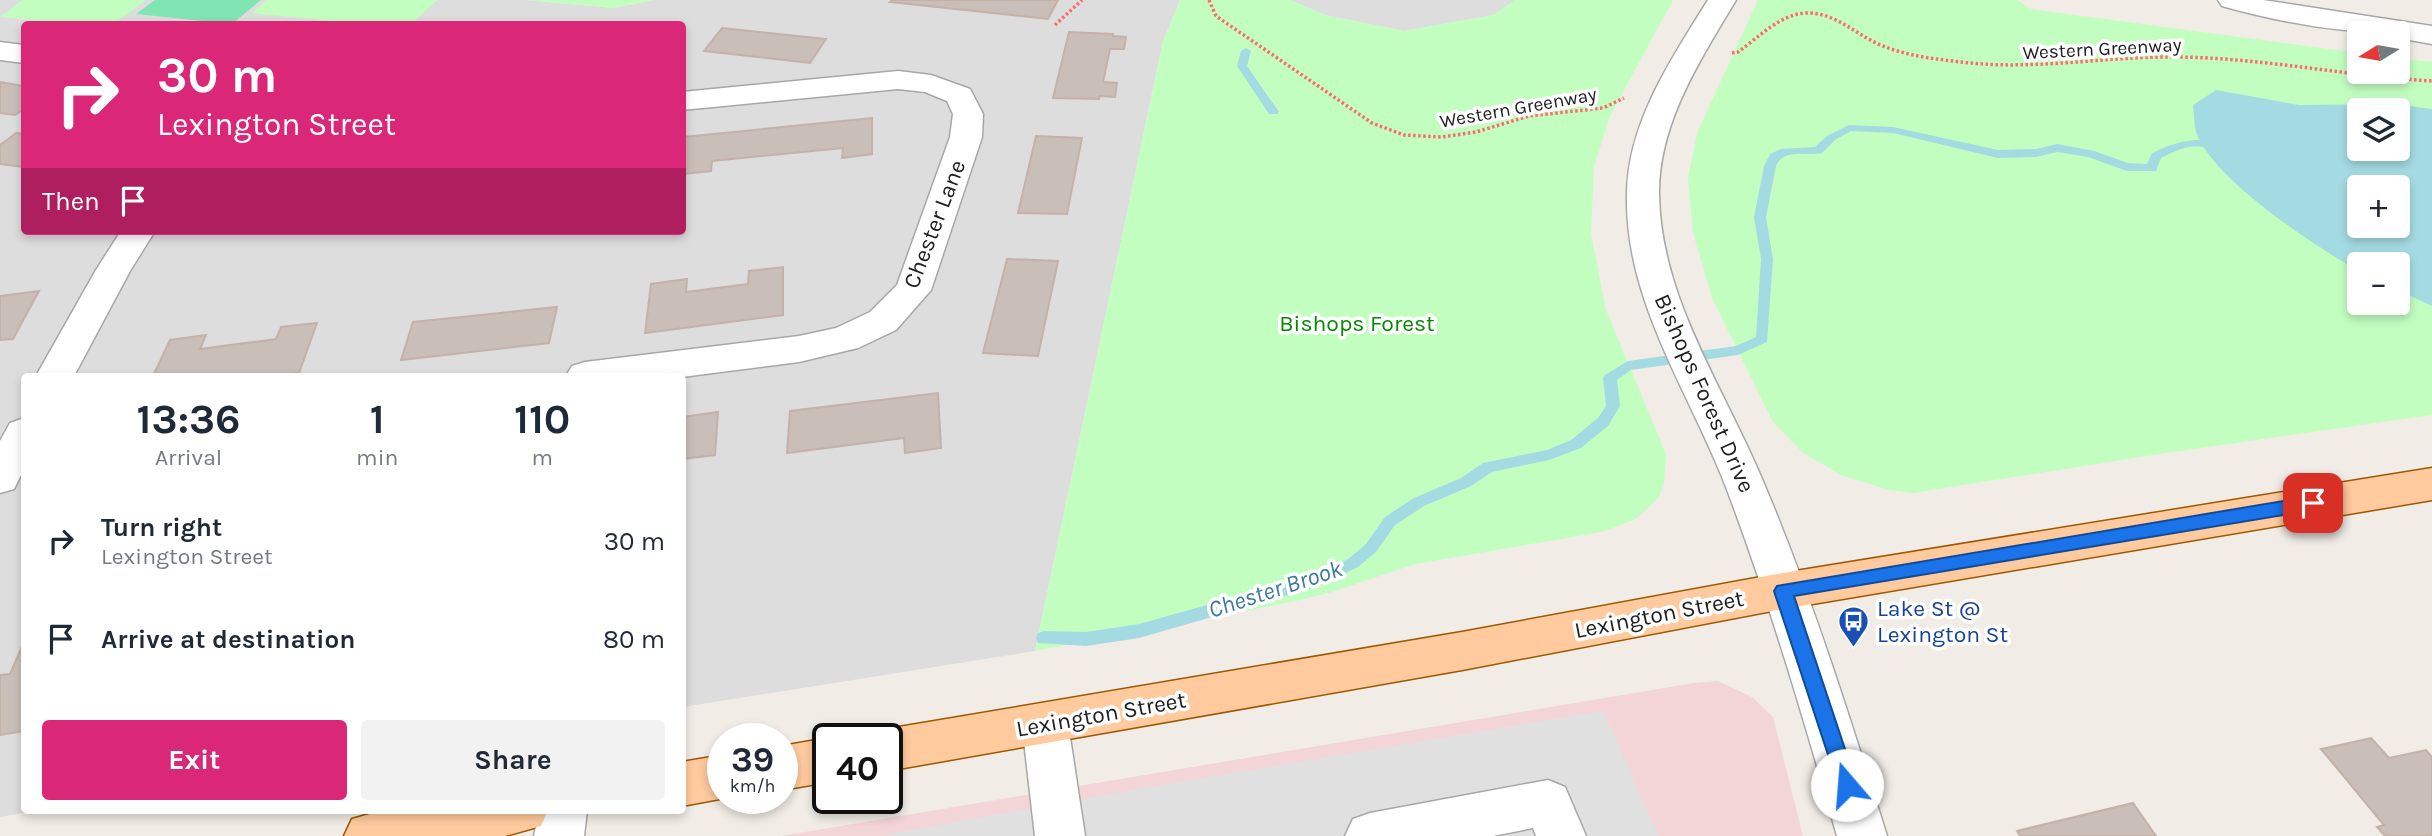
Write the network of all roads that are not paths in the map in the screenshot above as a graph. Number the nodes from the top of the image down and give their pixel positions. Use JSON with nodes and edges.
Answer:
{"nodes":[{"id":1,"x":1721,"y":0,"type":"edge"},
{"id":2,"x":2232,"y":0,"type":"edge"},
{"id":3,"x":2432,"y":34,"type":"edge"},
{"id":4,"x":0,"y":51,"type":"edge"},
{"id":5,"x":21,"y":54,"type":"edge"},
{"id":6,"x":686,"y":101,"type":"edge"},
{"id":7,"x":135,"y":235,"type":"edge"},
{"id":8,"x":57,"y":373,"type":"edge"},
{"id":9,"x":609,"y":373,"type":"edge"},
{"id":10,"x":2432,"y":484,"type":"edge"},
{"id":11,"x":1783,"y":591,"type":"junction"},
{"id":12,"x":1045,"y":724,"type":"junction"},
{"id":13,"x":903,"y":747,"type":"edge"},
{"id":14,"x":707,"y":780,"type":"edge"},
{"id":15,"x":686,"y":783,"type":"edge"},
{"id":16,"x":501,"y":814,"type":"edge"},
{"id":17,"x":562,"y":814,"type":"edge"},
{"id":18,"x":375,"y":836,"type":"edge"},
{"id":19,"x":559,"y":836,"type":"edge"},
{"id":20,"x":1060,"y":836,"type":"edge"},
{"id":21,"x":1370,"y":836,"type":"edge"},
{"id":22,"x":1561,"y":836,"type":"edge"},
{"id":23,"x":1862,"y":836,"type":"edge"}],
"edges":[{"from":1,"to":11,"type":"street","name":"Bishops Forest Drive"},
{"from":2,"to":3,"type":"street"},
{"from":4,"to":5,"type":"street"},
{"from":6,"to":9,"type":"street","name":"Chester Lane"},
{"from":7,"to":8,"type":"street"},
{"from":10,"to":11,"type":"main road","name":"Lexington Street"},
{"from":11,"to":12,"type":"main road","name":"Lexington Street"},
{"from":11,"to":23,"type":"street","name":"Bishops Forest Drive"},
{"from":12,"to":13,"type":"main road","name":"Lexington Street"},
{"from":12,"to":20,"type":"street"},
{"from":14,"to":15,"type":"main road"},
{"from":16,"to":18,"type":"main road"},
{"from":17,"to":19,"type":"street"},
{"from":21,"to":22,"type":"street"}]}
